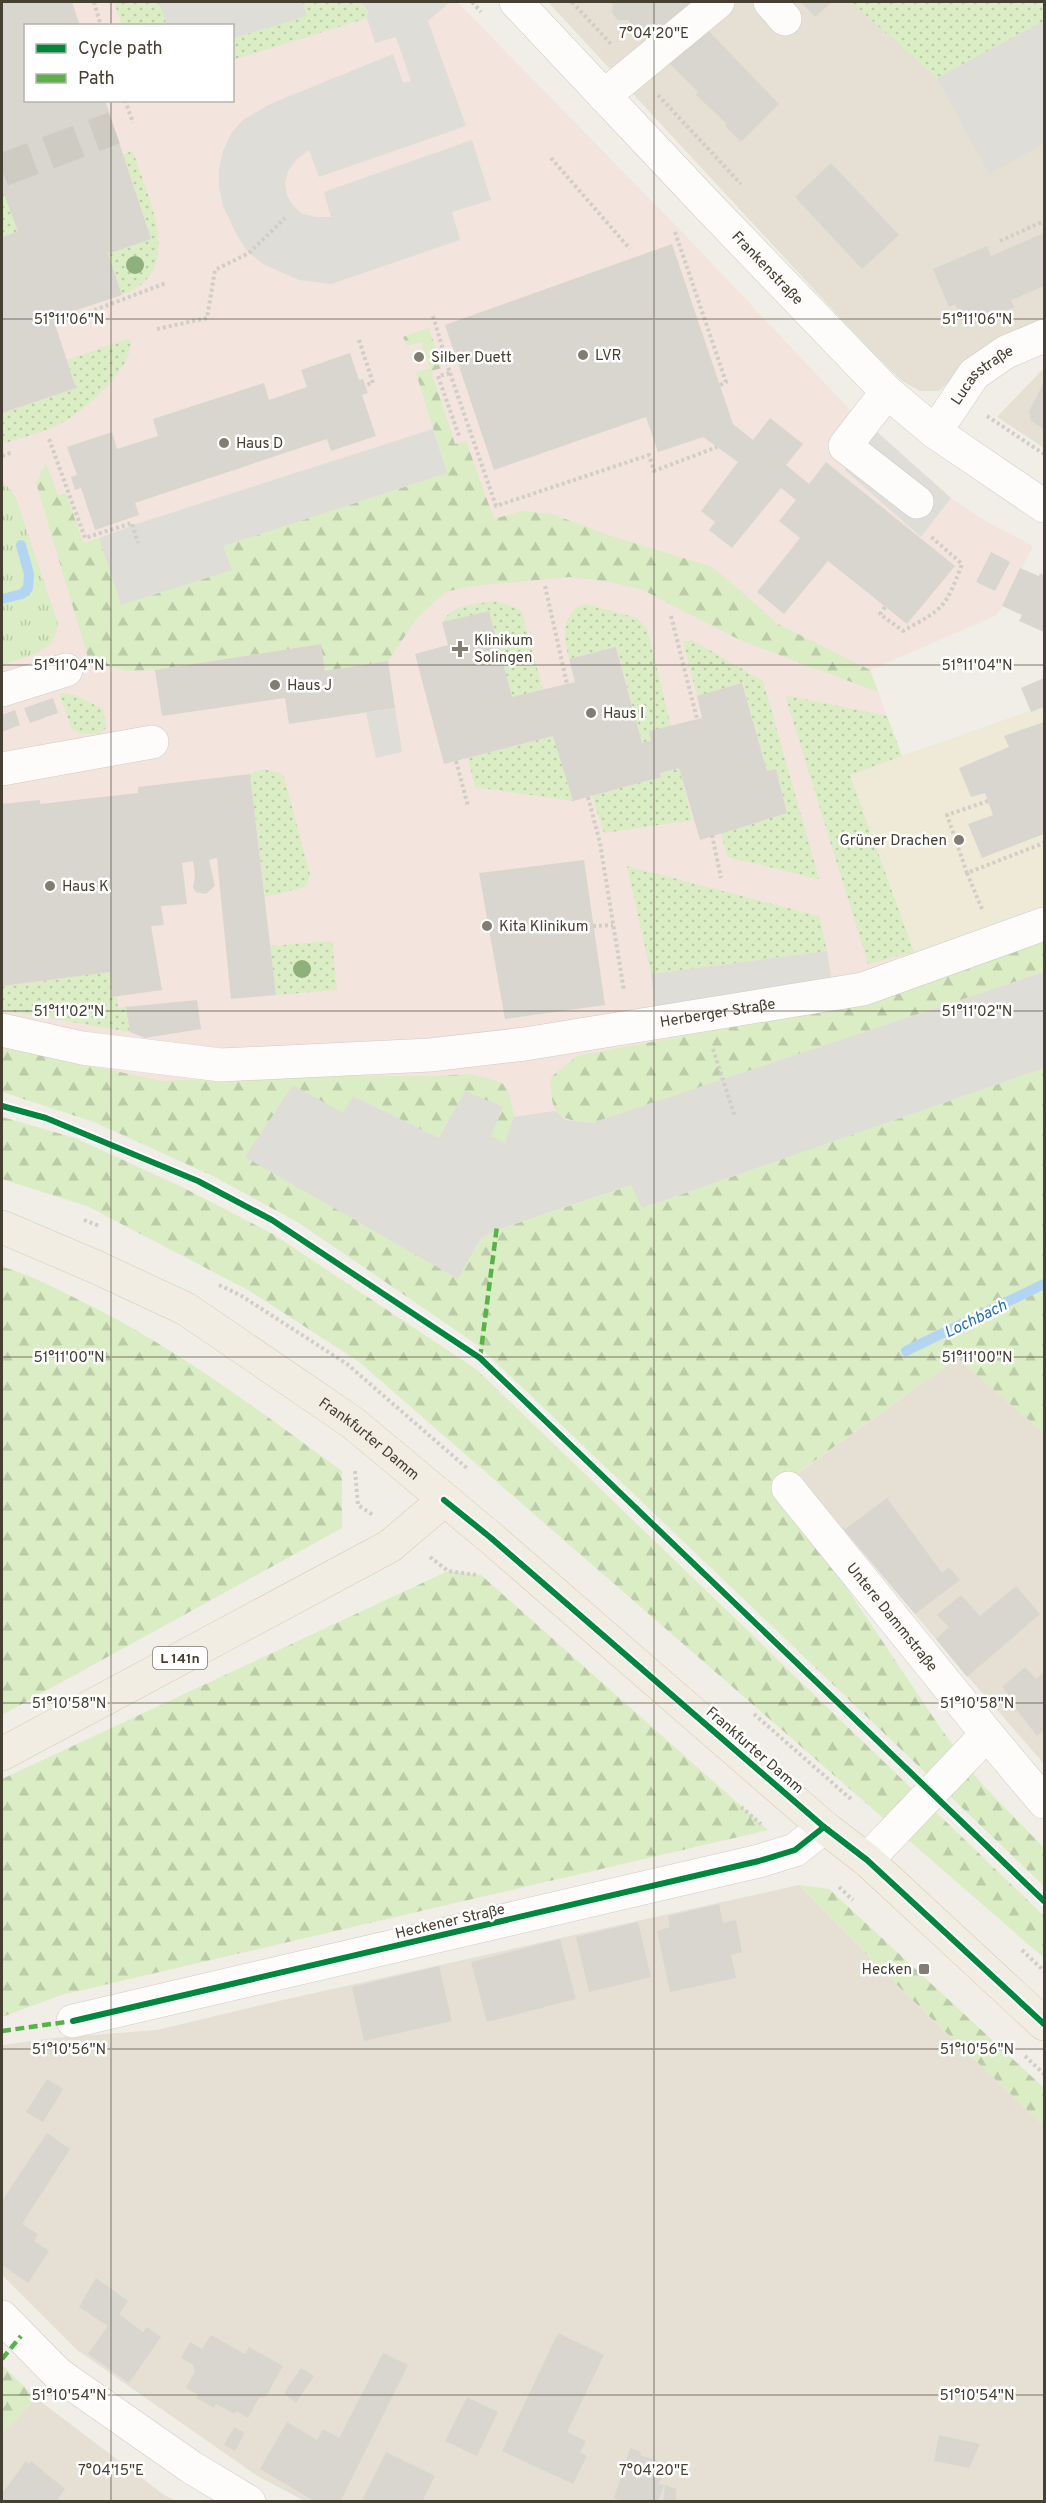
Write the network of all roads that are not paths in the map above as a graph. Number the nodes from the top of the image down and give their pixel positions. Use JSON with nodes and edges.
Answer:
{"nodes":[{"id":1,"x":516,"y":2,"type":"edge"},
{"id":2,"x":718,"y":2,"type":"edge"},
{"id":3,"x":604,"y":96,"type":"junction"},
{"id":4,"x":1044,"y":336,"type":"edge"},
{"id":5,"x":887,"y":392,"type":"junction"},
{"id":6,"x":935,"y":432,"type":"junction"},
{"id":7,"x":917,"y":502,"type":"road end"},
{"id":8,"x":1044,"y":506,"type":"edge"},
{"id":9,"x":66,"y":670,"type":"dead end"},
{"id":10,"x":2,"y":690,"type":"edge"},
{"id":11,"x":152,"y":742,"type":"dead end"},
{"id":12,"x":2,"y":769,"type":"edge"},
{"id":13,"x":1044,"y":924,"type":"edge"},
{"id":14,"x":2,"y":1030,"type":"edge"},
{"id":15,"x":2,"y":1227,"type":"edge"},
{"id":16,"x":788,"y":1488,"type":"dead end"},
{"id":17,"x":444,"y":1500,"type":"junction"},
{"id":18,"x":987,"y":1734,"type":"junction"},
{"id":19,"x":2,"y":1754,"type":"edge"},
{"id":20,"x":1044,"y":1802,"type":"edge"},
{"id":21,"x":824,"y":1827,"type":"junction"},
{"id":22,"x":867,"y":1860,"type":"junction"},
{"id":23,"x":73,"y":2021,"type":"dead end"},
{"id":24,"x":1044,"y":2024,"type":"edge"},
{"id":25,"x":2,"y":2316,"type":"edge"},
{"id":26,"x":249,"y":2502,"type":"edge"}],
"edges":[{"from":1,"to":3,"type":"street","name":"Frankenstraße"},
{"from":2,"to":3,"type":"street"},
{"from":3,"to":5,"type":"street","name":"Frankenstraße"},
{"from":4,"to":6,"type":"street","name":"Lucasstraße"},
{"from":5,"to":6,"type":"street","name":"Frankenstraße"},
{"from":5,"to":7,"type":"street"},
{"from":6,"to":8,"type":"street","name":"Frankenstraße"},
{"from":9,"to":10,"type":"street"},
{"from":11,"to":12,"type":"street"},
{"from":13,"to":14,"type":"street","name":"Herberger Straße"},
{"from":15,"to":17,"type":"main road","name":"Frankfurter Damm"},
{"from":16,"to":18,"type":"street","name":"Untere Dammstraße"},
{"from":17,"to":19,"type":"main road","number":"L 141n"},
{"from":17,"to":21,"type":"main road","name":"Frankfurter Damm"},
{"from":18,"to":20,"type":"street","name":"Untere Dammstraße"},
{"from":18,"to":22,"type":"street"},
{"from":21,"to":22,"type":"main road","name":"Frankfurter Damm"},
{"from":21,"to":23,"type":"street","name":"Heckener Straße"},
{"from":22,"to":24,"type":"main road","name":"Frankfurter Damm"},
{"from":25,"to":26,"type":"street"}]}
